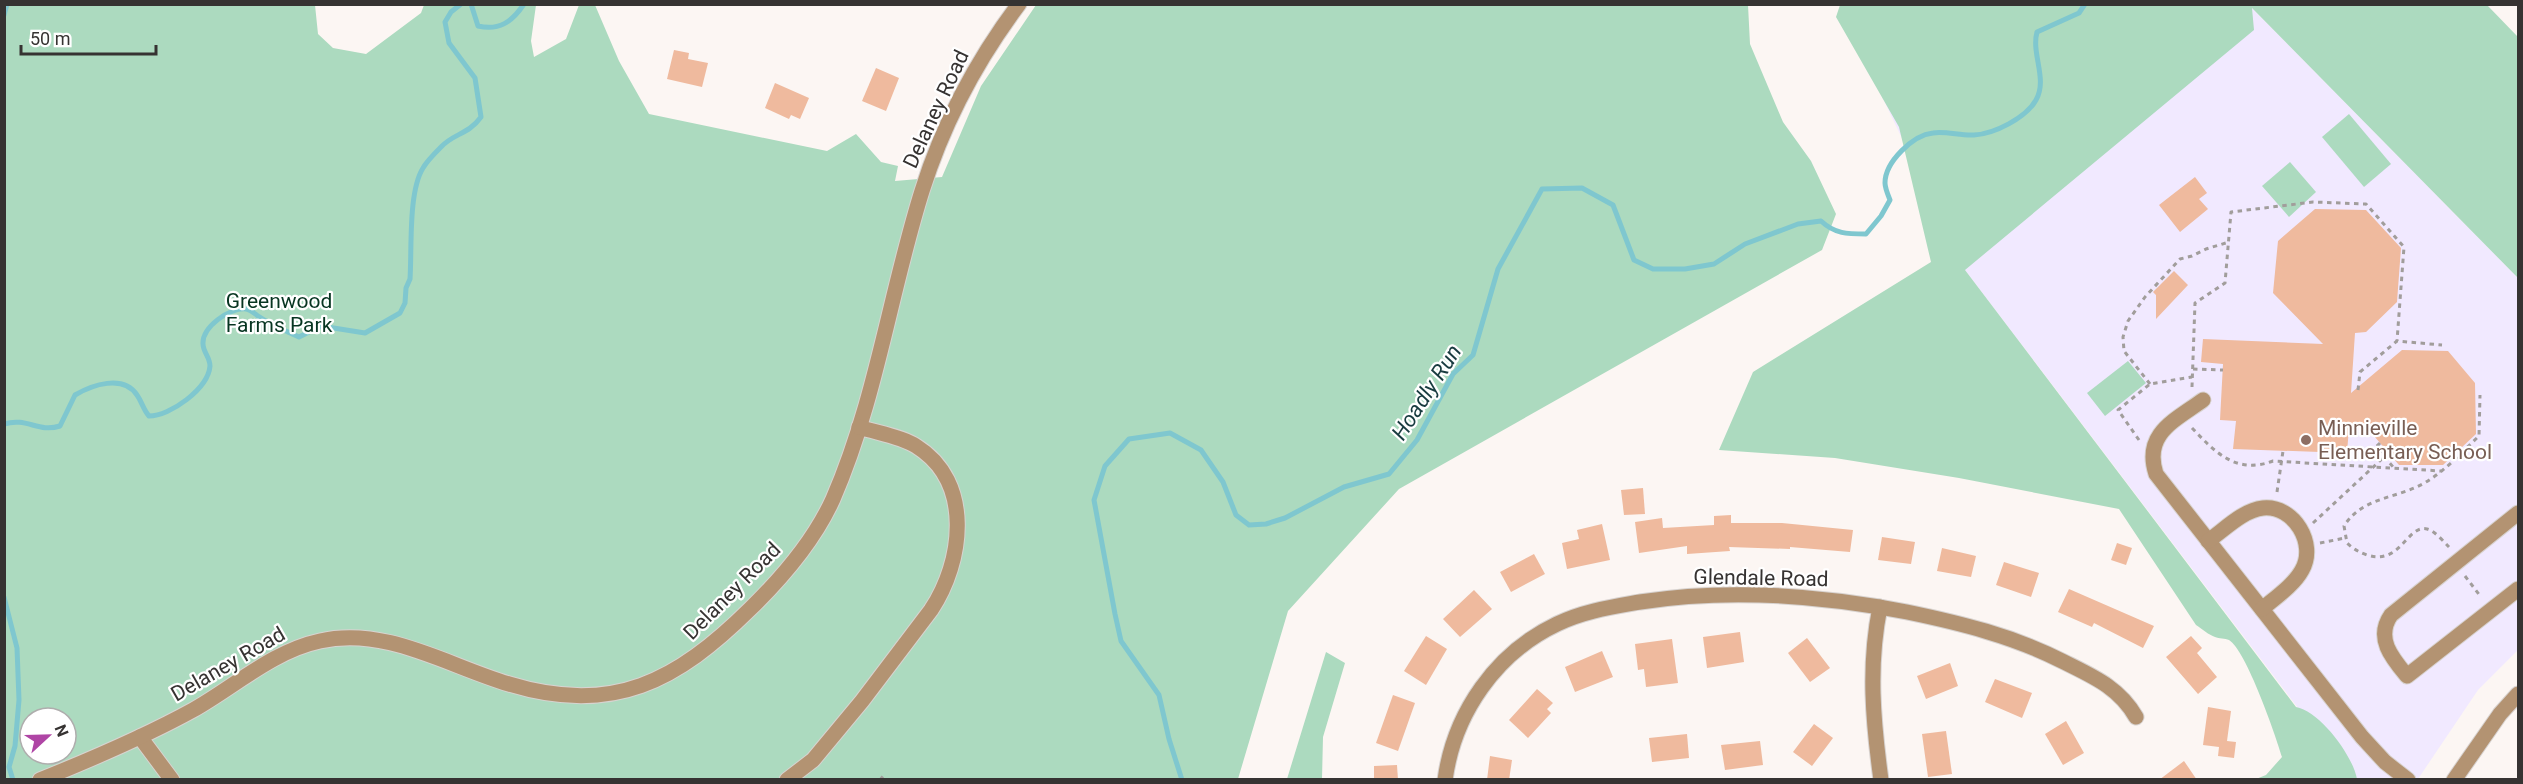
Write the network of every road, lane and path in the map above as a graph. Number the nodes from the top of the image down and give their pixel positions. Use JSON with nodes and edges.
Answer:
{"nodes":[{"id":1,"x":1019,"y":4,"type":"edge"},
{"id":2,"x":2229,"y":242,"type":"junction"},
{"id":3,"x":2397,"y":341,"type":"junction"},
{"id":4,"x":2442,"y":345,"type":"dead end"},
{"id":5,"x":2193,"y":369,"type":"junction"},
{"id":6,"x":2223,"y":370,"type":"dead end"},
{"id":7,"x":2192,"y":377,"type":"junction"},
{"id":8,"x":2150,"y":384,"type":"junction"},
{"id":9,"x":2358,"y":390,"type":"dead end"},
{"id":10,"x":2480,"y":395,"type":"dead end"},
{"id":11,"x":2192,"y":408,"type":"junction"},
{"id":12,"x":859,"y":427,"type":"junction"},
{"id":13,"x":2380,"y":443,"type":"dead end"},
{"id":14,"x":2283,"y":451,"type":"dead end"},
{"id":15,"x":2152,"y":457,"type":"junction"},
{"id":16,"x":2384,"y":457,"type":"junction"},
{"id":17,"x":2282,"y":461,"type":"junction"},
{"id":18,"x":2373,"y":467,"type":"junction"},
{"id":19,"x":2394,"y":468,"type":"junction"},
{"id":20,"x":2443,"y":471,"type":"junction"},
{"id":21,"x":2278,"y":485,"type":"dead end"},
{"id":22,"x":2518,"y":513,"type":"edge"},
{"id":23,"x":2345,"y":538,"type":"junction"},
{"id":24,"x":2304,"y":539,"type":"junction"},
{"id":25,"x":2208,"y":541,"type":"junction"},
{"id":26,"x":2457,"y":561,"type":"junction"},
{"id":27,"x":2473,"y":587,"type":"dead end"},
{"id":28,"x":2518,"y":589,"type":"edge"},
{"id":29,"x":1880,"y":607,"type":"junction"},
{"id":30,"x":2262,"y":609,"type":"junction"},
{"id":31,"x":2518,"y":694,"type":"edge"},
{"id":32,"x":2136,"y":717,"type":"dead end"},
{"id":33,"x":140,"y":737,"type":"junction"},
{"id":34,"x":884,"y":775,"type":"dead end"},
{"id":35,"x":40,"y":780,"type":"edge"},
{"id":36,"x":172,"y":780,"type":"edge"},
{"id":37,"x":786,"y":780,"type":"edge"},
{"id":38,"x":880,"y":780,"type":"edge"},
{"id":39,"x":1445,"y":780,"type":"edge"},
{"id":40,"x":1881,"y":780,"type":"edge"},
{"id":41,"x":2408,"y":780,"type":"edge"},
{"id":42,"x":2454,"y":780,"type":"edge"}],
"edges":[{"from":1,"to":12,"type":"street","name":"Delaney Road"},
{"from":2,"to":3,"type":"path"},
{"from":2,"to":5,"type":"path"},
{"from":2,"to":8,"type":"path"},
{"from":3,"to":4,"type":"path"},
{"from":3,"to":9,"type":"path"},
{"from":5,"to":6,"type":"path"},
{"from":5,"to":7,"type":"path"},
{"from":7,"to":8,"type":"path"},
{"from":7,"to":11,"type":"path"},
{"from":8,"to":15,"type":"path"},
{"from":10,"to":20,"type":"path"},
{"from":11,"to":15,"type":"street"},
{"from":11,"to":17,"type":"path"},
{"from":12,"to":33,"type":"street","name":"Delaney Road"},
{"from":12,"to":37,"type":"street"},
{"from":13,"to":16,"type":"path"},
{"from":14,"to":17,"type":"path"},
{"from":15,"to":25,"type":"street"},
{"from":16,"to":18,"type":"path"},
{"from":16,"to":19,"type":"path"},
{"from":17,"to":18,"type":"path"},
{"from":17,"to":21,"type":"path"},
{"from":18,"to":19,"type":"path"},
{"from":18,"to":24,"type":"path"},
{"from":19,"to":20,"type":"path"},
{"from":20,"to":23,"type":"path"},
{"from":22,"to":26,"type":"street"},
{"from":23,"to":24,"type":"path"},
{"from":23,"to":26,"type":"path"},
{"from":24,"to":25,"type":"street"},
{"from":24,"to":30,"type":"street"},
{"from":25,"to":30,"type":"street"},
{"from":26,"to":27,"type":"path"},
{"from":26,"to":28,"type":"street"},
{"from":29,"to":32,"type":"street","name":"Glendale Road"},
{"from":29,"to":39,"type":"street","name":"Glendale Road"},
{"from":29,"to":40,"type":"street"},
{"from":30,"to":41,"type":"street"},
{"from":31,"to":42,"type":"street"},
{"from":33,"to":35,"type":"street","name":"Delaney Road"},
{"from":33,"to":36,"type":"street"},
{"from":34,"to":38,"type":"path"}]}
